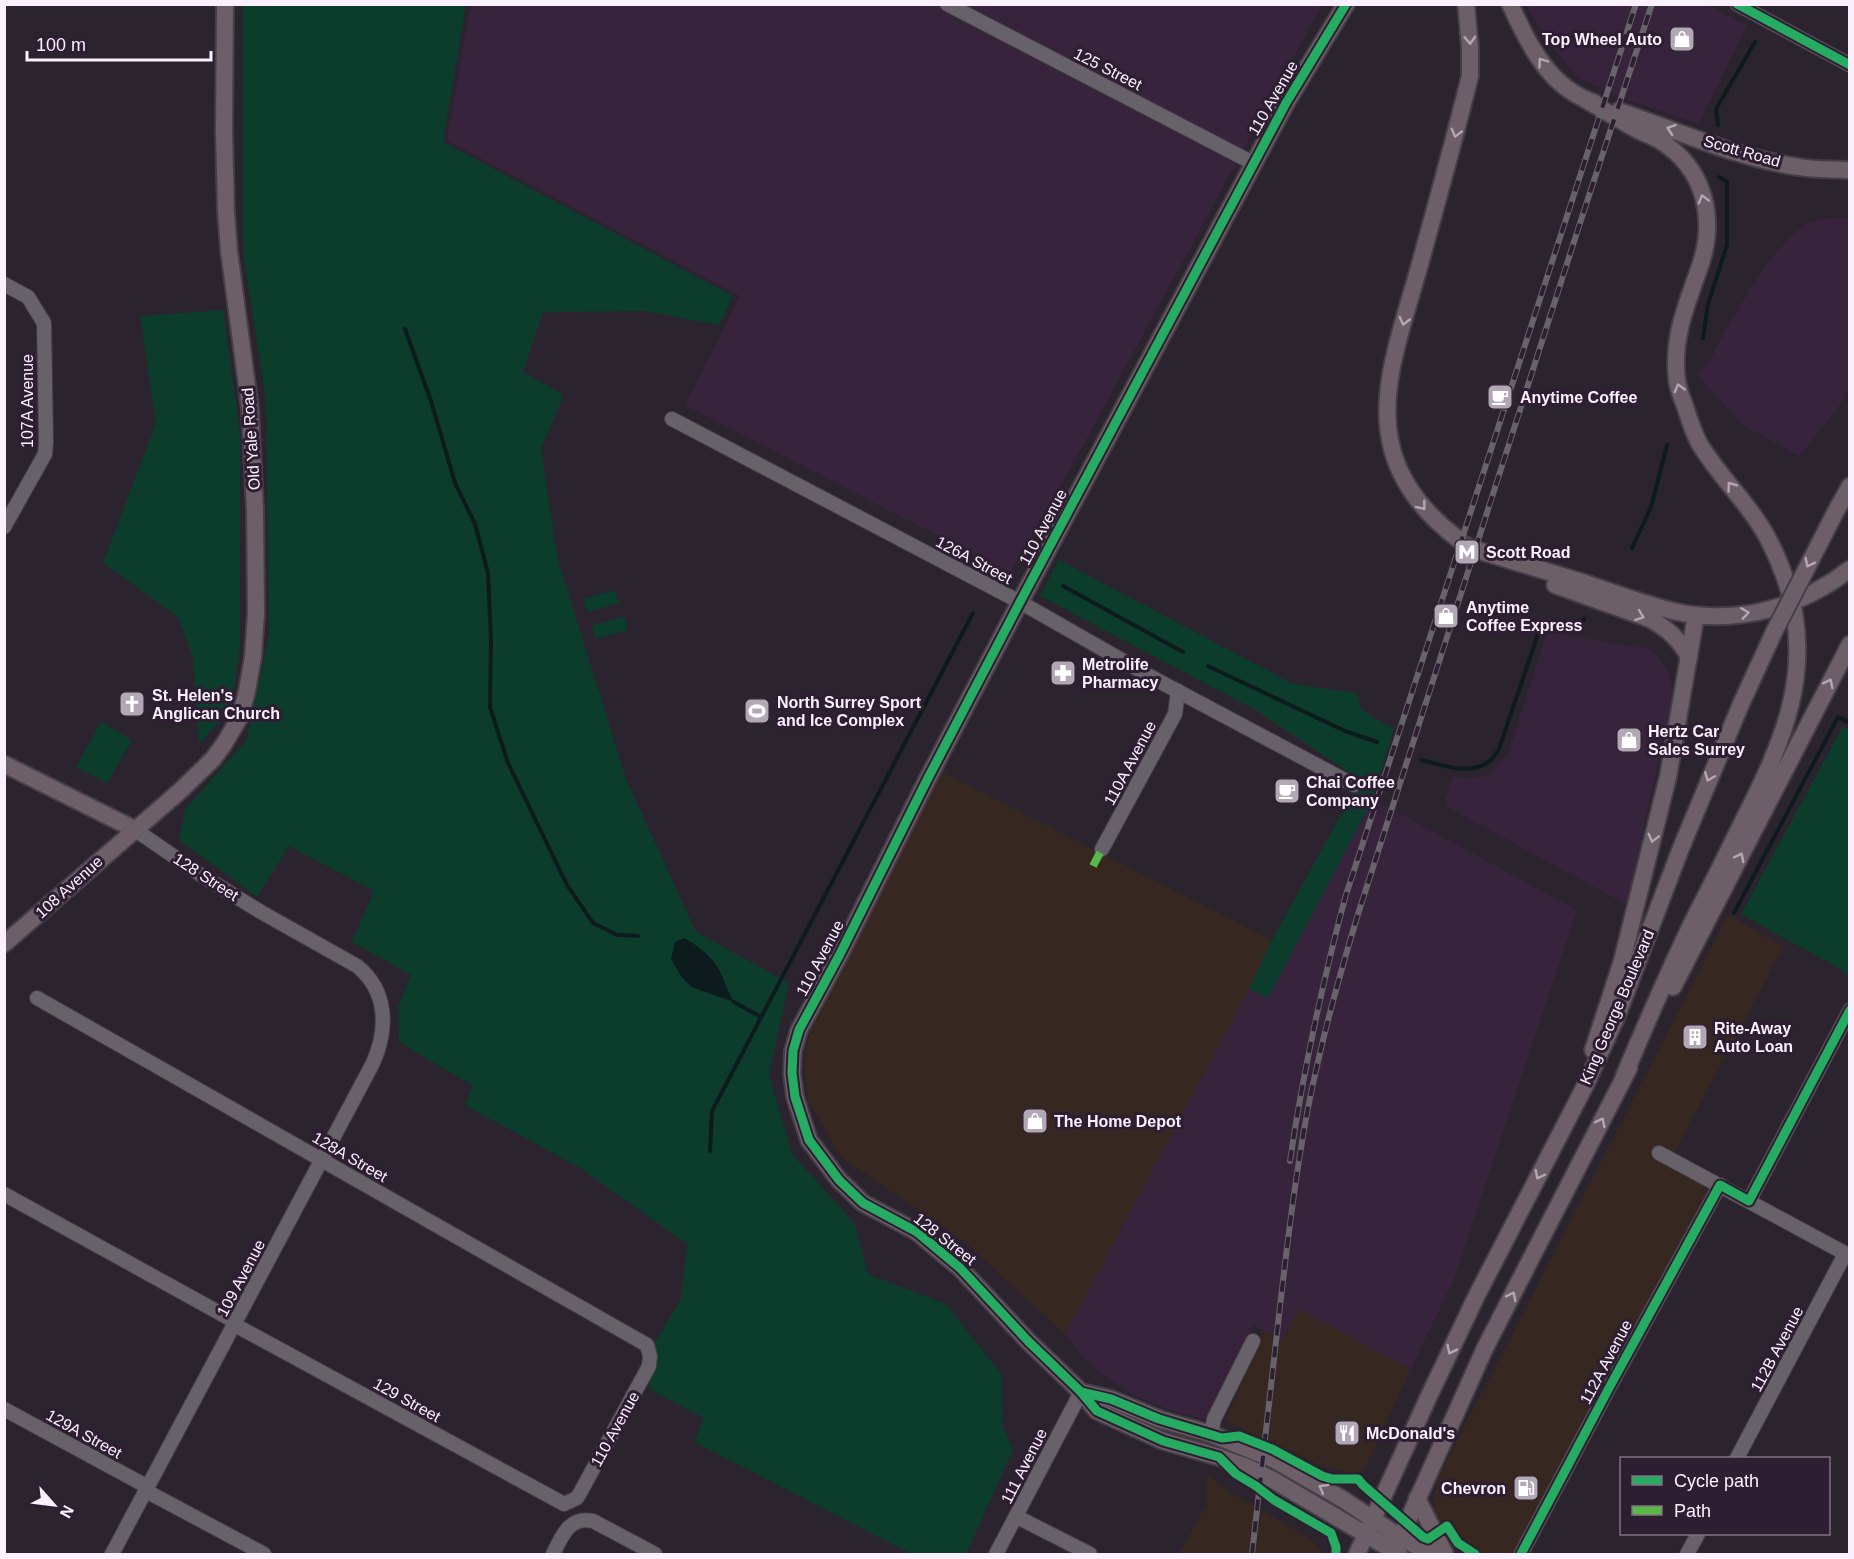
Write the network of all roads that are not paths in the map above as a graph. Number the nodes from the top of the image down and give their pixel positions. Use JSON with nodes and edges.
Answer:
{"nodes":[{"id":1,"x":225,"y":4,"type":"edge"},
{"id":2,"x":947,"y":4,"type":"edge"},
{"id":3,"x":1346,"y":4,"type":"edge"},
{"id":4,"x":1466,"y":4,"type":"edge"},
{"id":5,"x":1510,"y":4,"type":"edge"},
{"id":6,"x":1737,"y":4,"type":"edge"},
{"id":7,"x":1850,"y":65,"type":"edge"},
{"id":8,"x":1586,"y":100,"type":"junction"},
{"id":9,"x":1253,"y":163,"type":"junction"},
{"id":10,"x":1850,"y":170,"type":"edge"},
{"id":11,"x":4,"y":284,"type":"edge"},
{"id":12,"x":672,"y":419,"type":"dead end"},
{"id":13,"x":1850,"y":486,"type":"edge"},
{"id":14,"x":4,"y":526,"type":"edge"},
{"id":15,"x":1458,"y":539,"type":"tunnel mouth"},
{"id":16,"x":1850,"y":569,"type":"edge"},
{"id":17,"x":1020,"y":602,"type":"junction"},
{"id":18,"x":1792,"y":603,"type":"junction"},
{"id":19,"x":1696,"y":615,"type":"junction"},
{"id":20,"x":1850,"y":644,"type":"edge"},
{"id":21,"x":1689,"y":657,"type":"junction"},
{"id":22,"x":1178,"y":691,"type":"junction"},
{"id":23,"x":4,"y":764,"type":"edge"},
{"id":24,"x":1354,"y":785,"type":"dead end"},
{"id":25,"x":134,"y":830,"type":"junction"},
{"id":26,"x":1102,"y":849,"type":"dead end"},
{"id":27,"x":4,"y":944,"type":"edge"},
{"id":28,"x":37,"y":998,"type":"dead end"},
{"id":29,"x":1850,"y":1010,"type":"edge"},
{"id":30,"x":383,"y":1013,"type":"joint"},
{"id":31,"x":792,"y":1073,"type":"joint"},
{"id":32,"x":1624,"y":1076,"type":"junction"},
{"id":33,"x":1585,"y":1086,"type":"junction"},
{"id":34,"x":1659,"y":1153,"type":"dead end"},
{"id":35,"x":322,"y":1161,"type":"junction"},
{"id":36,"x":1720,"y":1185,"type":"junction"},
{"id":37,"x":4,"y":1194,"type":"edge"},
{"id":38,"x":1749,"y":1201,"type":"junction"},
{"id":39,"x":1847,"y":1255,"type":"edge"},
{"id":40,"x":235,"y":1323,"type":"junction"},
{"id":41,"x":1252,"y":1341,"type":"dead end"},
{"id":42,"x":647,"y":1345,"type":"joint"},
{"id":43,"x":1081,"y":1392,"type":"junction"},
{"id":44,"x":4,"y":1409,"type":"edge"},
{"id":45,"x":1211,"y":1434,"type":"junction"},
{"id":46,"x":1738,"y":1457,"type":"edge"},
{"id":47,"x":147,"y":1489,"type":"junction"},
{"id":48,"x":1417,"y":1498,"type":"junction"},
{"id":49,"x":564,"y":1504,"type":"joint"},
{"id":50,"x":1017,"y":1517,"type":"junction"},
{"id":51,"x":1369,"y":1527,"type":"junction"},
{"id":52,"x":1697,"y":1535,"type":"edge"},
{"id":53,"x":1396,"y":1549,"type":"edge"},
{"id":54,"x":112,"y":1554,"type":"edge"},
{"id":55,"x":264,"y":1554,"type":"edge"},
{"id":56,"x":552,"y":1554,"type":"edge"},
{"id":57,"x":655,"y":1554,"type":"edge"},
{"id":58,"x":996,"y":1554,"type":"edge"},
{"id":59,"x":1090,"y":1554,"type":"edge"},
{"id":60,"x":1357,"y":1554,"type":"edge"},
{"id":61,"x":1431,"y":1554,"type":"edge"},
{"id":62,"x":1445,"y":1554,"type":"edge"},
{"id":63,"x":1521,"y":1554,"type":"edge"},
{"id":64,"x":1687,"y":1554,"type":"edge"}],
"edges":[{"from":1,"to":25,"type":"main road","name":"Old Yale Road"},
{"from":2,"to":9,"type":"street","name":"125 Street"},
{"from":3,"to":9,"type":"main road","name":"110 Avenue"},
{"from":4,"to":15,"type":"main road","one_way":true},
{"from":8,"to":5,"type":"main road","name":"Scott Road","one_way":true},
{"from":6,"to":7,"type":"street"},
{"from":10,"to":8,"type":"main road","name":"Scott Road","one_way":true},
{"from":18,"to":8,"type":"main road","one_way":true},
{"from":9,"to":17,"type":"main road","name":"110 Avenue"},
{"from":11,"to":14,"type":"street","name":"107A Avenue"},
{"from":12,"to":17,"type":"street","name":"126A Street"},
{"from":13,"to":33,"type":"main road","name":"King George Boulevard","one_way":true,"bridge":true},
{"from":16,"to":18,"type":"main road"},
{"from":17,"to":22,"type":"street","name":"126A Street"},
{"from":17,"to":31,"type":"main road","name":"110 Avenue"},
{"from":19,"to":18,"type":"main road","one_way":true},
{"from":18,"to":32,"type":"main road"},
{"from":19,"to":21,"type":"main road"},
{"from":19,"to":21,"type":"main road","one_way":true},
{"from":32,"to":20,"type":"main road","name":"King George Boulevard","one_way":true},
{"from":21,"to":33,"type":"main road","one_way":true},
{"from":22,"to":24,"type":"street","name":"126A Street"},
{"from":22,"to":26,"type":"street","name":"110A Avenue"},
{"from":23,"to":25,"type":"main road","name":"128 Street"},
{"from":25,"to":27,"type":"main road","name":"108 Avenue"},
{"from":25,"to":30,"type":"street","name":"128 Street"},
{"from":28,"to":35,"type":"street","name":"128A Street"},
{"from":29,"to":38,"type":"street"},
{"from":30,"to":35,"type":"street","name":"109 Avenue"},
{"from":31,"to":43,"type":"main road","name":"128 Street"},
{"from":48,"to":32,"type":"main road","name":"King George Boulevard","one_way":true},
{"from":33,"to":51,"type":"main road","name":"King George Boulevard","one_way":true},
{"from":34,"to":36,"type":"street"},
{"from":35,"to":40,"type":"street","name":"109 Avenue"},
{"from":35,"to":42,"type":"street","name":"128A Street"},
{"from":36,"to":38,"type":"street"},
{"from":36,"to":63,"type":"street","name":"112A Avenue"},
{"from":37,"to":40,"type":"street","name":"129 Street"},
{"from":38,"to":39,"type":"street"},
{"from":39,"to":46,"type":"street","name":"112B Avenue"},
{"from":40,"to":47,"type":"street","name":"109 Avenue"},
{"from":40,"to":49,"type":"street","name":"129 Street"},
{"from":41,"to":45,"type":"street"},
{"from":42,"to":49,"type":"street","name":"110 Avenue"},
{"from":43,"to":45,"type":"main road","name":"128 Street"},
{"from":43,"to":50,"type":"street","name":"111 Avenue"},
{"from":43,"to":51,"type":"main road","name":"128 Street"},
{"from":44,"to":47,"type":"street","name":"129A Street"},
{"from":51,"to":45,"type":"main road","name":"128 Street","one_way":true},
{"from":47,"to":54,"type":"street","name":"109 Avenue"},
{"from":47,"to":55,"type":"street","name":"129A Street"},
{"from":48,"to":53,"type":"main road","name":"King George Boulevard"},
{"from":48,"to":62,"type":"main road"},
{"from":50,"to":58,"type":"street","name":"111 Avenue"},
{"from":50,"to":59,"type":"street"},
{"from":51,"to":53,"type":"main road","name":"128 Street"},
{"from":51,"to":60,"type":"main road","name":"King George Boulevard"},
{"from":52,"to":64,"type":"street"},
{"from":53,"to":61,"type":"main road","name":"128 Street"},
{"from":56,"to":57,"type":"street"}]}
